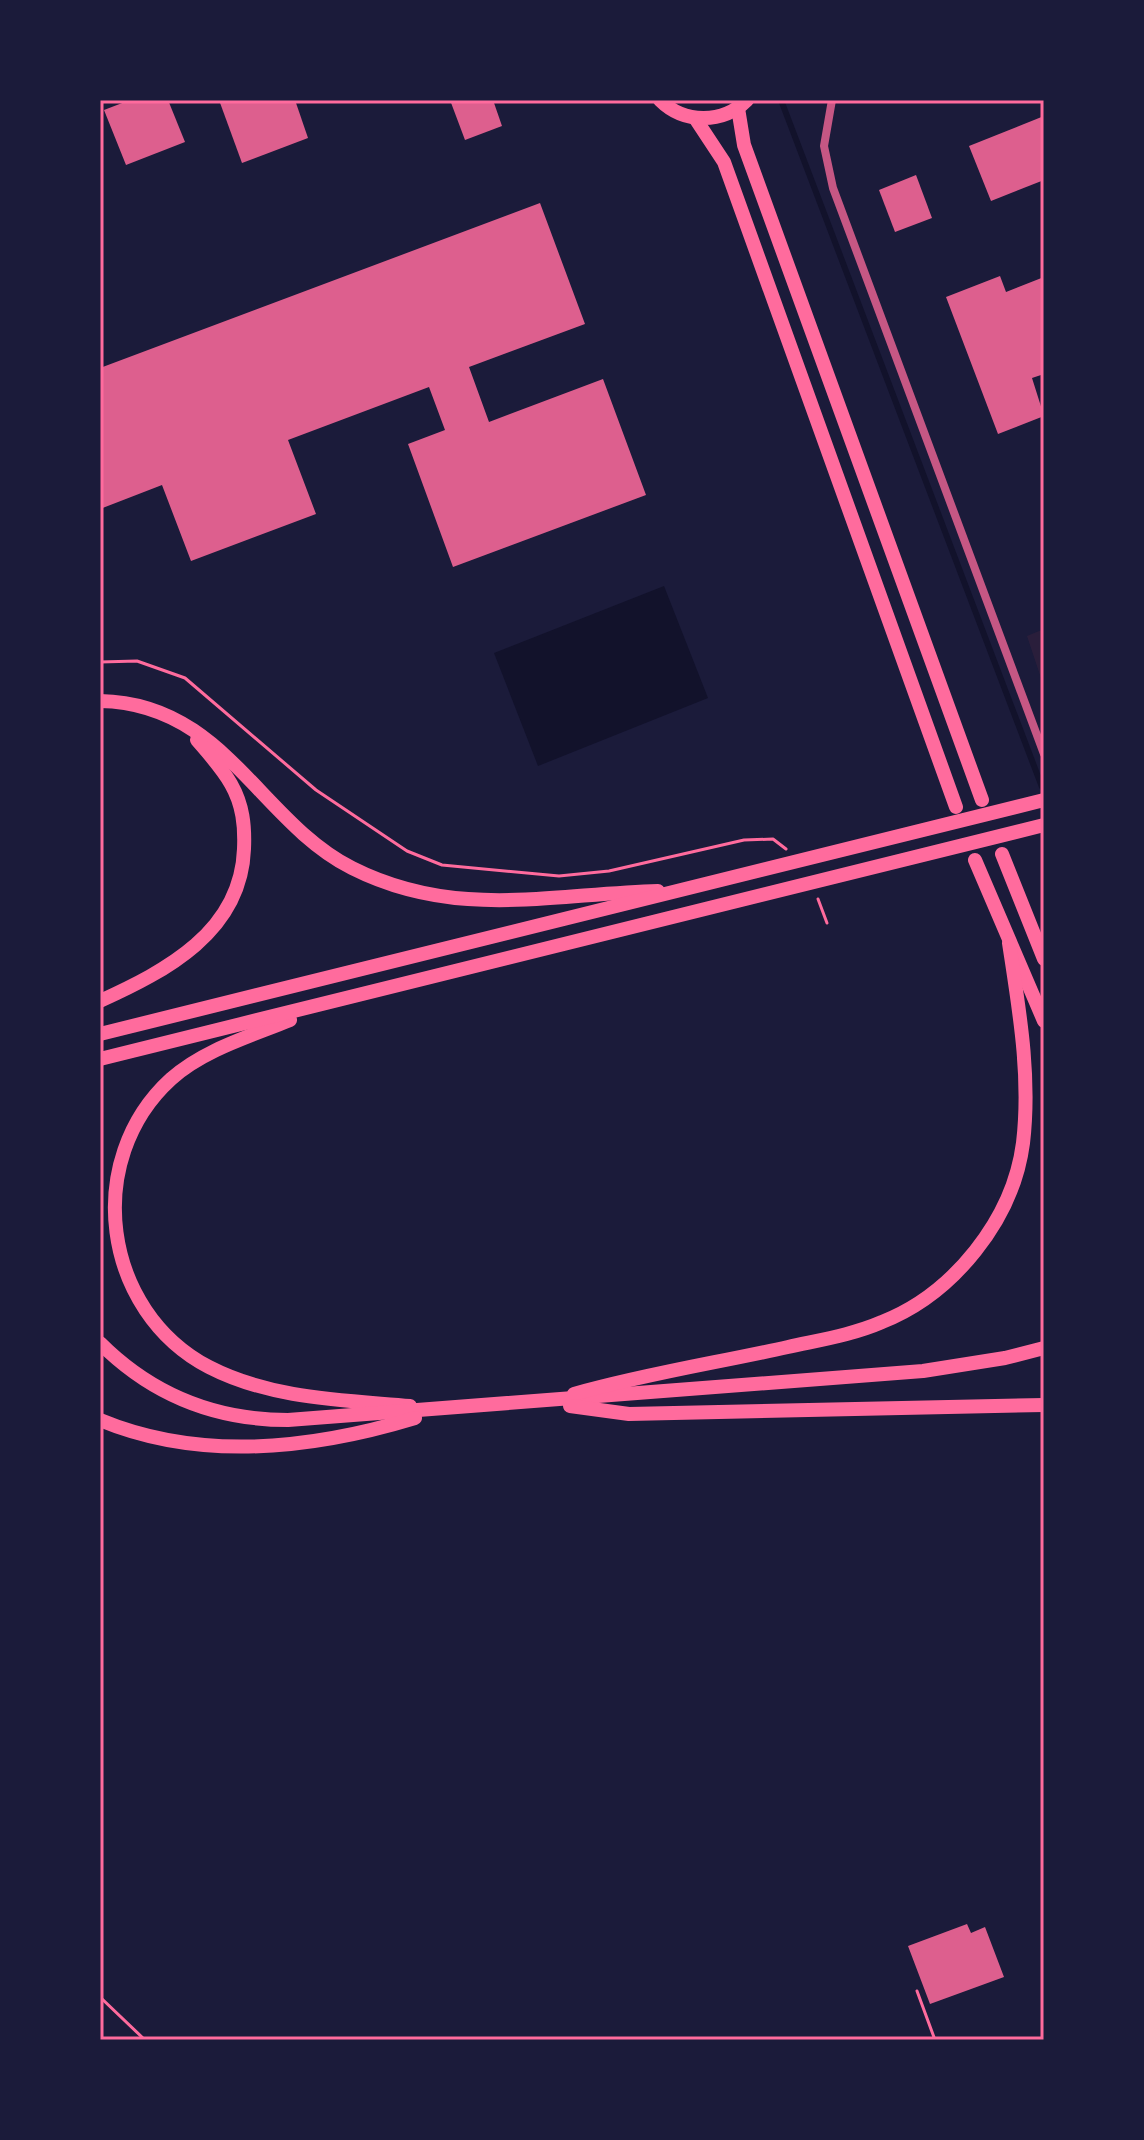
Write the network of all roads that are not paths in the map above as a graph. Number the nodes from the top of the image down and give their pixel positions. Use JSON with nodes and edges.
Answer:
{"nodes":[{"id":1,"x":660,"y":100,"type":"edge"},
{"id":2,"x":832,"y":100,"type":"edge"},
{"id":3,"x":743,"y":104,"type":"edge"},
{"id":4,"x":695,"y":118,"type":"junction"},
{"id":5,"x":100,"y":701,"type":"edge"},
{"id":6,"x":184,"y":725,"type":"junction"},
{"id":7,"x":1044,"y":754,"type":"edge"},
{"id":8,"x":982,"y":800,"type":"dead end"},
{"id":9,"x":1044,"y":800,"type":"edge"},
{"id":10,"x":956,"y":807,"type":"dead end"},
{"id":11,"x":1044,"y":825,"type":"edge"},
{"id":12,"x":1002,"y":854,"type":"dead end"},
{"id":13,"x":975,"y":860,"type":"dead end"},
{"id":14,"x":686,"y":890,"type":"junction"},
{"id":15,"x":1009,"y":943,"type":"junction"},
{"id":16,"x":1044,"y":959,"type":"edge"},
{"id":17,"x":341,"y":1000,"type":"junction"},
{"id":18,"x":100,"y":1001,"type":"edge"},
{"id":19,"x":1044,"y":1021,"type":"edge"},
{"id":20,"x":100,"y":1034,"type":"edge"},
{"id":21,"x":100,"y":1059,"type":"edge"},
{"id":22,"x":100,"y":1343,"type":"edge"},
{"id":23,"x":1044,"y":1348,"type":"edge"},
{"id":24,"x":542,"y":1403,"type":"junction"},
{"id":25,"x":1044,"y":1405,"type":"edge"},
{"id":26,"x":446,"y":1409,"type":"junction"},
{"id":27,"x":100,"y":1420,"type":"edge"}],
"edges":[{"from":1,"to":4,"type":"main road"},
{"from":2,"to":7,"type":"street"},
{"from":3,"to":4,"type":"main road"},
{"from":3,"to":8,"type":"main road"},
{"from":4,"to":10,"type":"main road"},
{"from":5,"to":6,"type":"main road"},
{"from":6,"to":14,"type":"main road"},
{"from":6,"to":18,"type":"main road"},
{"from":9,"to":14,"type":"main road"},
{"from":11,"to":17,"type":"main road"},
{"from":12,"to":16,"type":"main road"},
{"from":13,"to":15,"type":"main road"},
{"from":14,"to":20,"type":"main road"},
{"from":15,"to":19,"type":"main road"},
{"from":15,"to":24,"type":"main road"},
{"from":17,"to":21,"type":"main road"},
{"from":17,"to":26,"type":"main road"},
{"from":22,"to":26,"type":"main road"},
{"from":23,"to":24,"type":"main road"},
{"from":24,"to":25,"type":"main road"},
{"from":24,"to":26,"type":"main road"},
{"from":26,"to":27,"type":"main road"}]}
